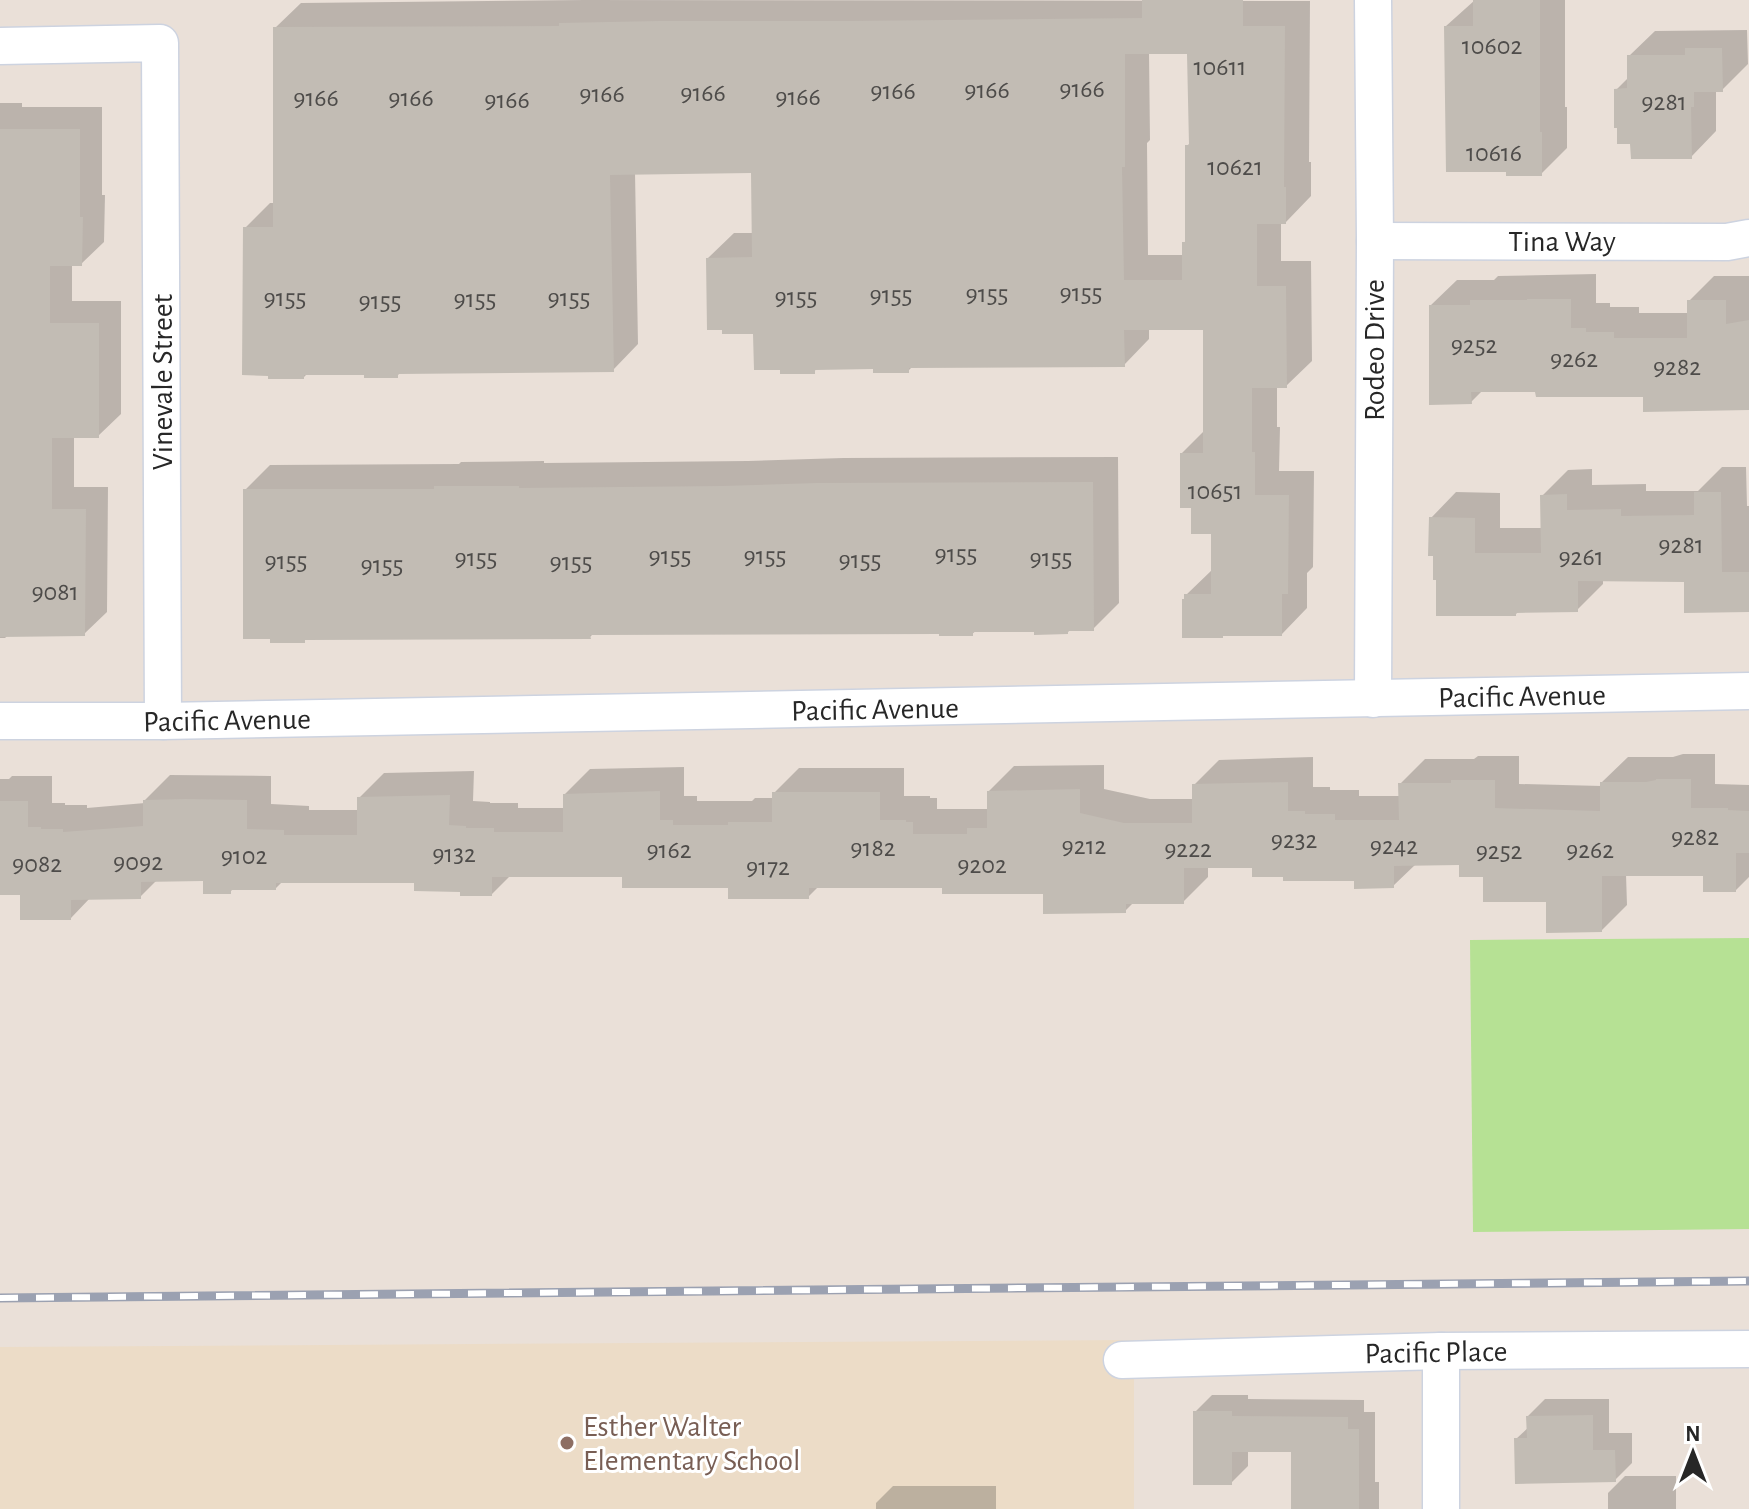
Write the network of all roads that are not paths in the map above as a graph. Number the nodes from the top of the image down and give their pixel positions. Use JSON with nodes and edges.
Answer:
{"nodes":[{"id":1,"x":1373,"y":0,"type":"edge"},
{"id":2,"x":0,"y":46,"type":"edge"},
{"id":3,"x":1749,"y":238,"type":"edge"},
{"id":4,"x":1375,"y":241,"type":"junction"},
{"id":5,"x":1749,"y":691,"type":"edge"},
{"id":6,"x":1373,"y":699,"type":"junction"},
{"id":7,"x":0,"y":721,"type":"edge"},
{"id":8,"x":163,"y":721,"type":"junction"},
{"id":9,"x":1749,"y":1349,"type":"edge"},
{"id":10,"x":1441,"y":1351,"type":"junction"},
{"id":11,"x":1122,"y":1360,"type":"dead end"},
{"id":12,"x":1441,"y":1509,"type":"edge"}],
"edges":[{"from":1,"to":4,"type":"street","name":"Rodeo Drive"},
{"from":2,"to":8,"type":"street","name":"Vinevale Street"},
{"from":3,"to":4,"type":"street","name":"Tina Way"},
{"from":4,"to":6,"type":"street","name":"Rodeo Drive"},
{"from":5,"to":6,"type":"street","name":"Pacific Avenue"},
{"from":6,"to":8,"type":"street","name":"Pacific Avenue"},
{"from":7,"to":8,"type":"street","name":"Pacific Avenue"},
{"from":9,"to":10,"type":"street","name":"Pacific Place"},
{"from":10,"to":11,"type":"street","name":"Pacific Place"},
{"from":10,"to":12,"type":"street"}]}
